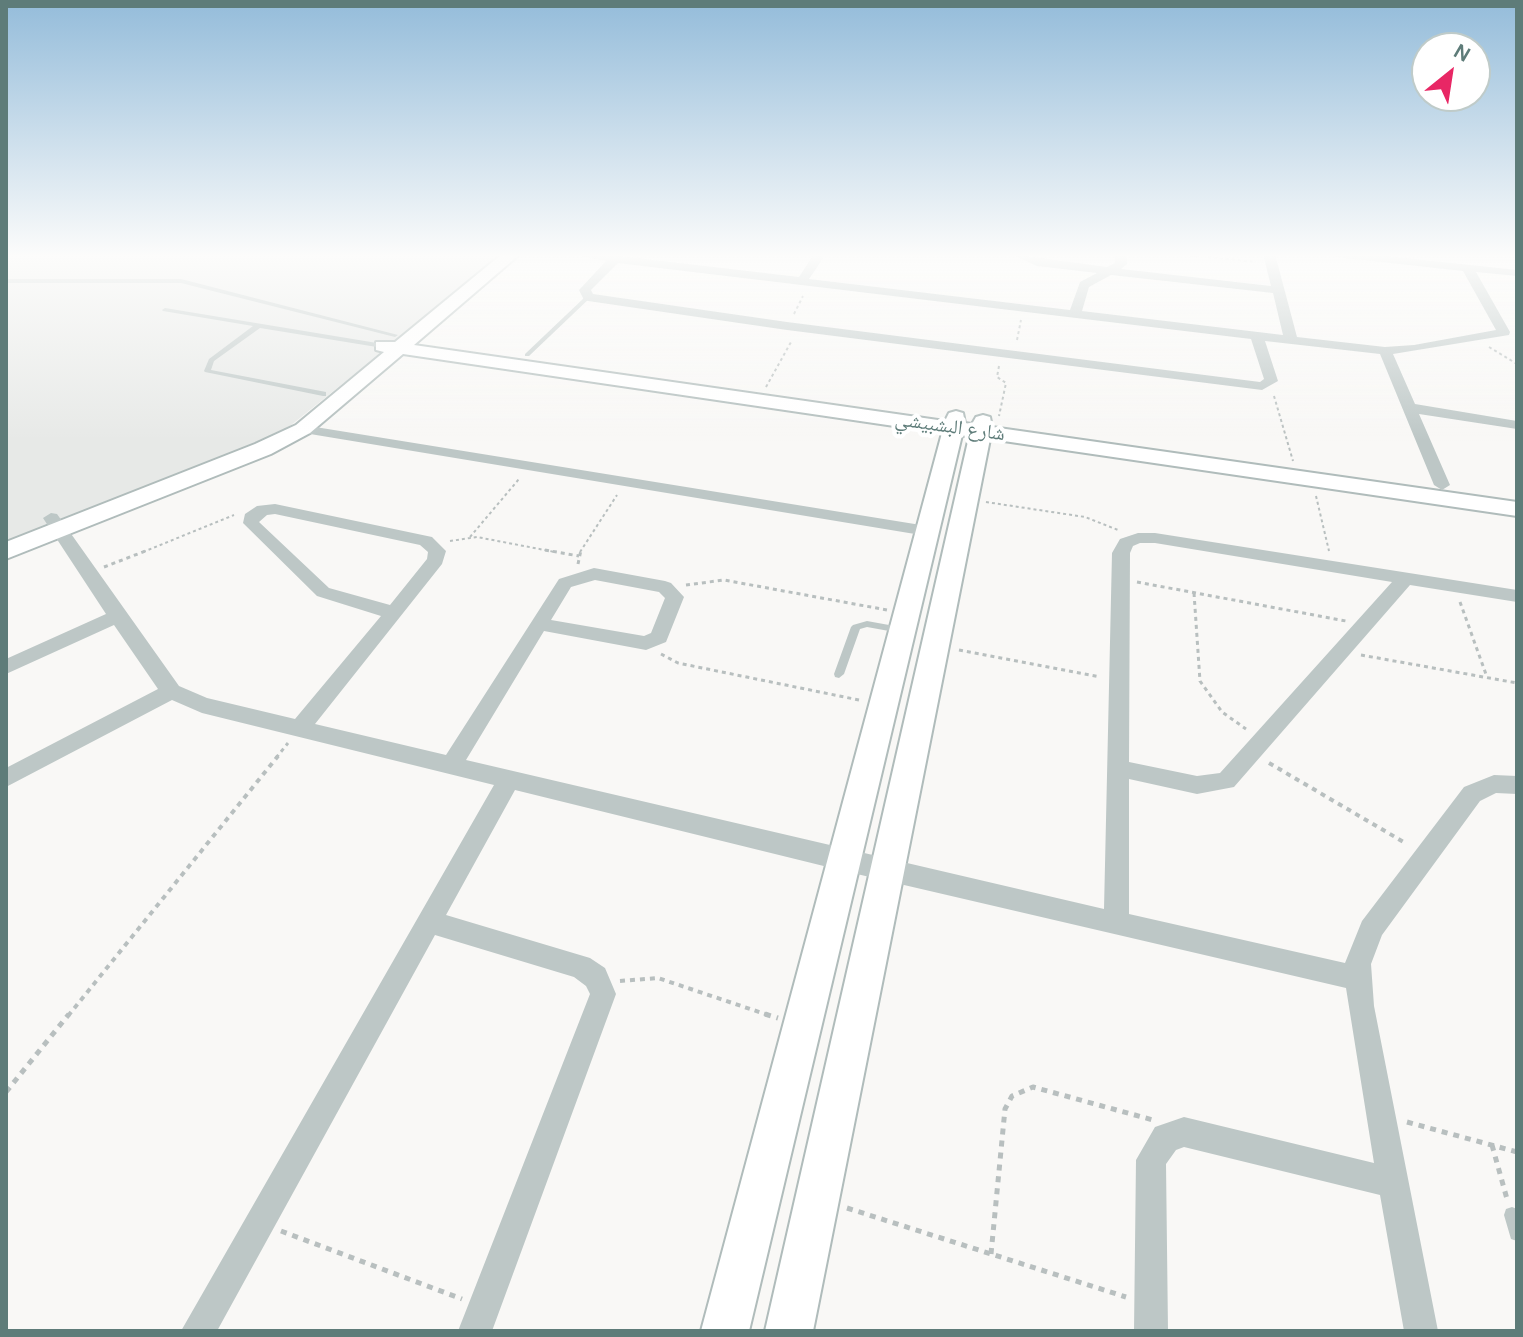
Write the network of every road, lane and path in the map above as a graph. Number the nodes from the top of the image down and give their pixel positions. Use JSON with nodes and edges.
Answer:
{"nodes":[{"id":1,"x":205,"y":316,"type":"edge"},
{"id":2,"x":307,"y":316,"type":"edge"},
{"id":3,"x":426,"y":316,"type":"edge"},
{"id":4,"x":431,"y":316,"type":"edge"},
{"id":5,"x":568,"y":316,"type":"edge"},
{"id":6,"x":721,"y":316,"type":"edge"},
{"id":7,"x":796,"y":316,"type":"edge"},
{"id":8,"x":1020,"y":316,"type":"edge"},
{"id":9,"x":1095,"y":316,"type":"edge"},
{"id":10,"x":1285,"y":316,"type":"edge"},
{"id":11,"x":1497,"y":316,"type":"edge"},
{"id":12,"x":259,"y":325,"type":"junction"},
{"id":13,"x":793,"y":327,"type":"junction"},
{"id":14,"x":1257,"y":336,"type":"junction"},
{"id":15,"x":1475,"y":339,"type":"junction"},
{"id":16,"x":1291,"y":340,"type":"junction"},
{"id":17,"x":398,"y":342,"type":"junction"},
{"id":18,"x":1385,"y":351,"type":"junction"},
{"id":19,"x":1008,"y":355,"type":"junction"},
{"id":20,"x":522,"y":360,"type":"junction"},
{"id":21,"x":1517,"y":364,"type":"edge"},
{"id":22,"x":1258,"y":386,"type":"junction"},
{"id":23,"x":764,"y":390,"type":"junction"},
{"id":24,"x":323,"y":394,"type":"junction"},
{"id":25,"x":1410,"y":408,"type":"junction"},
{"id":26,"x":974,"y":424,"type":"junction"},
{"id":27,"x":1517,"y":425,"type":"edge"},
{"id":28,"x":303,"y":429,"type":"junction"},
{"id":29,"x":1294,"y":464,"type":"junction"},
{"id":30,"x":529,"y":466,"type":"junction"},
{"id":31,"x":1312,"y":480,"type":"junction"},
{"id":32,"x":626,"y":482,"type":"junction"},
{"id":33,"x":1445,"y":492,"type":"junction"},
{"id":34,"x":1517,"y":496,"type":"edge"},
{"id":35,"x":967,"y":498,"type":"junction"},
{"id":36,"x":1517,"y":509,"type":"edge"},
{"id":37,"x":254,"y":515,"type":"junction"},
{"id":38,"x":55,"y":524,"type":"junction"},
{"id":39,"x":927,"y":531,"type":"junction"},
{"id":40,"x":6,"y":535,"type":"edge"},
{"id":41,"x":470,"y":537,"type":"junction"},
{"id":42,"x":1131,"y":540,"type":"junction"},
{"id":43,"x":435,"y":547,"type":"junction"},
{"id":44,"x":6,"y":551,"type":"edge"},
{"id":45,"x":580,"y":566,"type":"junction"},
{"id":46,"x":1333,"y":566,"type":"junction"},
{"id":47,"x":89,"y":573,"type":"junction"},
{"id":48,"x":1406,"y":578,"type":"junction"},
{"id":49,"x":1121,"y":579,"type":"junction"},
{"id":50,"x":1455,"y":586,"type":"junction"},
{"id":51,"x":672,"y":592,"type":"junction"},
{"id":52,"x":1194,"y":593,"type":"junction"},
{"id":53,"x":1517,"y":596,"type":"edge"},
{"id":54,"x":394,"y":613,"type":"junction"},
{"id":55,"x":118,"y":616,"type":"junction"},
{"id":56,"x":904,"y":622,"type":"junction"},
{"id":57,"x":539,"y":624,"type":"junction"},
{"id":58,"x":1365,"y":624,"type":"junction"},
{"id":59,"x":652,"y":642,"type":"junction"},
{"id":60,"x":935,"y":645,"type":"junction"},
{"id":61,"x":1342,"y":651,"type":"junction"},
{"id":62,"x":7,"y":664,"type":"edge"},
{"id":63,"x":839,"y":674,"type":"dead end"},
{"id":64,"x":1487,"y":677,"type":"junction"},
{"id":65,"x":1119,"y":681,"type":"junction"},
{"id":66,"x":1517,"y":683,"type":"edge"},
{"id":67,"x":172,"y":691,"type":"junction"},
{"id":68,"x":884,"y":704,"type":"junction"},
{"id":69,"x":299,"y":729,"type":"junction"},
{"id":70,"x":1258,"y":746,"type":"junction"},
{"id":71,"x":451,"y":766,"type":"junction"},
{"id":72,"x":1118,"y":768,"type":"junction"},
{"id":73,"x":6,"y":778,"type":"edge"},
{"id":74,"x":509,"y":780,"type":"junction"},
{"id":75,"x":1517,"y":785,"type":"edge"},
{"id":76,"x":1426,"y":855,"type":"junction"},
{"id":77,"x":844,"y":861,"type":"junction"},
{"id":78,"x":887,"y":871,"type":"junction"},
{"id":79,"x":429,"y":922,"type":"junction"},
{"id":80,"x":1116,"y":923,"type":"junction"},
{"id":81,"x":1357,"y":978,"type":"junction"},
{"id":82,"x":601,"y":988,"type":"junction"},
{"id":83,"x":802,"y":1026,"type":"junction"},
{"id":84,"x":6,"y":1092,"type":"edge"},
{"id":85,"x":1380,"y":1115,"type":"junction"},
{"id":86,"x":1166,"y":1138,"type":"junction"},
{"id":87,"x":1492,"y":1145,"type":"junction"},
{"id":88,"x":1517,"y":1152,"type":"edge"},
{"id":89,"x":1393,"y":1183,"type":"junction"},
{"id":90,"x":817,"y":1198,"type":"junction"},
{"id":91,"x":1512,"y":1215,"type":"joint"},
{"id":92,"x":259,"y":1223,"type":"junction"},
{"id":93,"x":1517,"y":1233,"type":"edge"},
{"id":94,"x":991,"y":1254,"type":"junction"},
{"id":95,"x":1151,"y":1318,"type":"edge"},
{"id":96,"x":480,"y":1319,"type":"edge"},
{"id":97,"x":198,"y":1331,"type":"edge"},
{"id":98,"x":725,"y":1331,"type":"edge"},
{"id":99,"x":789,"y":1331,"type":"edge"},
{"id":100,"x":1421,"y":1331,"type":"edge"}],
"edges":[{"from":1,"to":12,"type":"lane"},
{"from":2,"to":17,"type":"lane"},
{"from":3,"to":17,"type":"street"},
{"from":4,"to":17,"type":"street"},
{"from":5,"to":20,"type":"lane"},
{"from":6,"to":13,"type":"street"},
{"from":7,"to":13,"type":"path"},
{"from":8,"to":19,"type":"path"},
{"from":9,"to":14,"type":"street"},
{"from":10,"to":16,"type":"street"},
{"from":11,"to":15,"type":"street"},
{"from":12,"to":17,"type":"lane"},
{"from":12,"to":24,"type":"lane"},
{"from":13,"to":19,"type":"street"},
{"from":13,"to":23,"type":"path"},
{"from":14,"to":16,"type":"street"},
{"from":14,"to":22,"type":"street"},
{"from":15,"to":18,"type":"street"},
{"from":15,"to":21,"type":"path"},
{"from":16,"to":18,"type":"street"},
{"from":17,"to":20,"type":"street","name":"شارع البشبيشي"},
{"from":17,"to":24,"type":"street"},
{"from":17,"to":28,"type":"street"},
{"from":18,"to":25,"type":"street"},
{"from":19,"to":22,"type":"street"},
{"from":19,"to":26,"type":"path"},
{"from":20,"to":23,"type":"street","name":"شارع البشبيشي"},
{"from":20,"to":26,"type":"street","name":"شارع البشبيشي"},
{"from":22,"to":29,"type":"path"},
{"from":23,"to":26,"type":"street","name":"شارع البشبيشي"},
{"from":24,"to":38,"type":"street"},
{"from":25,"to":27,"type":"street"},
{"from":25,"to":33,"type":"street"},
{"from":26,"to":29,"type":"street","name":"شارع البشبيشي"},
{"from":26,"to":31,"type":"street","name":"شارع البشبيشي"},
{"from":26,"to":35,"type":"street"},
{"from":26,"to":39,"type":"street"},
{"from":28,"to":30,"type":"street"},
{"from":28,"to":38,"type":"street"},
{"from":29,"to":33,"type":"street","name":"شارع البشبيشي"},
{"from":30,"to":32,"type":"street"},
{"from":30,"to":41,"type":"path"},
{"from":31,"to":33,"type":"street","name":"شارع البشبيشي"},
{"from":31,"to":46,"type":"path"},
{"from":32,"to":39,"type":"street"},
{"from":32,"to":45,"type":"path"},
{"from":33,"to":34,"type":"street","name":"شارع البشبيشي"},
{"from":33,"to":36,"type":"street","name":"شارع البشبيشي"},
{"from":35,"to":42,"type":"path"},
{"from":35,"to":60,"type":"street"},
{"from":37,"to":43,"type":"street"},
{"from":37,"to":47,"type":"path"},
{"from":37,"to":54,"type":"street"},
{"from":38,"to":40,"type":"street"},
{"from":38,"to":44,"type":"street"},
{"from":38,"to":47,"type":"street"},
{"from":39,"to":56,"type":"street"},
{"from":41,"to":43,"type":"path"},
{"from":41,"to":45,"type":"path"},
{"from":42,"to":46,"type":"street"},
{"from":42,"to":49,"type":"street"},
{"from":43,"to":54,"type":"street"},
{"from":45,"to":51,"type":"street"},
{"from":45,"to":57,"type":"street"},
{"from":46,"to":48,"type":"street"},
{"from":47,"to":55,"type":"street"},
{"from":48,"to":50,"type":"street"},
{"from":48,"to":58,"type":"street"},
{"from":49,"to":52,"type":"path"},
{"from":49,"to":65,"type":"street"},
{"from":50,"to":53,"type":"street"},
{"from":50,"to":64,"type":"path"},
{"from":51,"to":56,"type":"path"},
{"from":51,"to":59,"type":"street"},
{"from":52,"to":58,"type":"path"},
{"from":52,"to":70,"type":"path"},
{"from":54,"to":69,"type":"street"},
{"from":55,"to":62,"type":"street"},
{"from":55,"to":67,"type":"street"},
{"from":56,"to":63,"type":"lane"},
{"from":56,"to":68,"type":"street"},
{"from":57,"to":59,"type":"street"},
{"from":57,"to":71,"type":"street"},
{"from":58,"to":61,"type":"street"},
{"from":59,"to":68,"type":"path"},
{"from":60,"to":65,"type":"path"},
{"from":60,"to":78,"type":"street"},
{"from":61,"to":64,"type":"path"},
{"from":61,"to":70,"type":"street"},
{"from":64,"to":66,"type":"path"},
{"from":65,"to":72,"type":"street"},
{"from":67,"to":69,"type":"street"},
{"from":67,"to":73,"type":"street"},
{"from":68,"to":77,"type":"street"},
{"from":69,"to":71,"type":"street"},
{"from":69,"to":84,"type":"path"},
{"from":70,"to":72,"type":"street"},
{"from":70,"to":76,"type":"path"},
{"from":71,"to":74,"type":"street"},
{"from":72,"to":80,"type":"street"},
{"from":74,"to":77,"type":"street"},
{"from":74,"to":79,"type":"street"},
{"from":75,"to":76,"type":"street"},
{"from":76,"to":81,"type":"street"},
{"from":77,"to":78,"type":"street"},
{"from":77,"to":83,"type":"street"},
{"from":78,"to":80,"type":"street"},
{"from":78,"to":90,"type":"street"},
{"from":79,"to":82,"type":"street"},
{"from":79,"to":92,"type":"street"},
{"from":80,"to":81,"type":"street"},
{"from":81,"to":85,"type":"street"},
{"from":82,"to":83,"type":"path"},
{"from":82,"to":96,"type":"street"},
{"from":83,"to":98,"type":"street"},
{"from":85,"to":87,"type":"path"},
{"from":85,"to":89,"type":"street"},
{"from":86,"to":89,"type":"street"},
{"from":86,"to":94,"type":"path"},
{"from":86,"to":95,"type":"street"},
{"from":87,"to":88,"type":"path"},
{"from":87,"to":91,"type":"path"},
{"from":89,"to":100,"type":"street"},
{"from":90,"to":94,"type":"path"},
{"from":90,"to":99,"type":"street"},
{"from":91,"to":93,"type":"lane"},
{"from":92,"to":96,"type":"path"},
{"from":92,"to":97,"type":"street"},
{"from":94,"to":95,"type":"path"}]}
